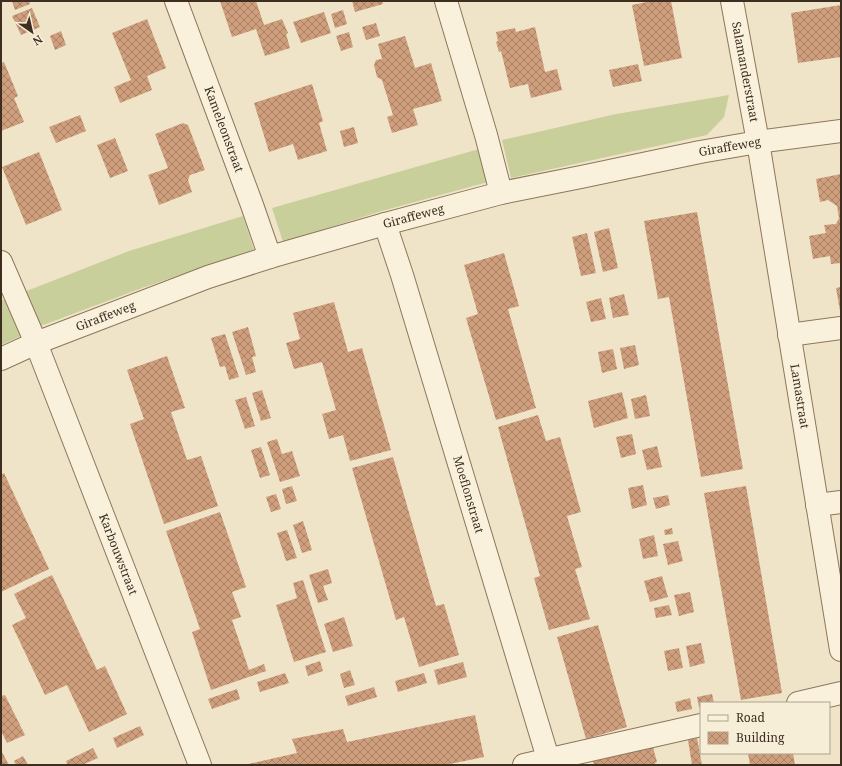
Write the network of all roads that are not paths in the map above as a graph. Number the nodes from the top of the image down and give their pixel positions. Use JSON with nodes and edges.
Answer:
{"nodes":[{"id":1,"x":176,"y":1,"type":"edge"},
{"id":2,"x":446,"y":1,"type":"edge"},
{"id":3,"x":732,"y":1,"type":"edge"},
{"id":4,"x":841,"y":131,"type":"edge"},
{"id":5,"x":758,"y":142,"type":"junction"},
{"id":6,"x":501,"y":193,"type":"junction"},
{"id":7,"x":385,"y":224,"type":"junction"},
{"id":8,"x":270,"y":257,"type":"junction"},
{"id":9,"x":1,"y":262,"type":"edge"},
{"id":10,"x":841,"y":328,"type":"edge"},
{"id":11,"x":789,"y":335,"type":"junction"},
{"id":12,"x":36,"y":343,"type":"junction"},
{"id":13,"x":1,"y":359,"type":"edge"},
{"id":14,"x":841,"y":502,"type":"edge"},
{"id":15,"x":817,"y":505,"type":"junction"},
{"id":16,"x":841,"y":650,"type":"edge"},
{"id":17,"x":841,"y":693,"type":"edge"},
{"id":18,"x":802,"y":702,"type":"edge"},
{"id":19,"x":700,"y":725,"type":"edge"},
{"id":20,"x":549,"y":763,"type":"edge"},
{"id":21,"x":200,"y":765,"type":"edge"},
{"id":22,"x":524,"y":765,"type":"edge"}],
"edges":[{"from":1,"to":8,"type":"street","name":"Kameleonstraat"},
{"from":2,"to":6,"type":"street"},
{"from":3,"to":5,"type":"street","name":"Salamanderstraat"},
{"from":4,"to":5,"type":"street","name":"Giraffeweg"},
{"from":5,"to":6,"type":"street","name":"Giraffeweg"},
{"from":5,"to":11,"type":"street","name":"Lamastraat"},
{"from":6,"to":7,"type":"street","name":"Giraffeweg"},
{"from":7,"to":8,"type":"street","name":"Giraffeweg"},
{"from":7,"to":20,"type":"street","name":"Moeflonstraat"},
{"from":8,"to":12,"type":"street","name":"Giraffeweg"},
{"from":9,"to":12,"type":"street","name":"Karbouwstraat"},
{"from":10,"to":11,"type":"street"},
{"from":11,"to":15,"type":"street","name":"Lamastraat"},
{"from":12,"to":13,"type":"street","name":"Giraffeweg"},
{"from":12,"to":21,"type":"street","name":"Karbouwstraat"},
{"from":14,"to":15,"type":"street"},
{"from":15,"to":16,"type":"street","name":"Lamastraat"},
{"from":17,"to":18,"type":"street"},
{"from":19,"to":20,"type":"street"},
{"from":20,"to":22,"type":"street"}]}
